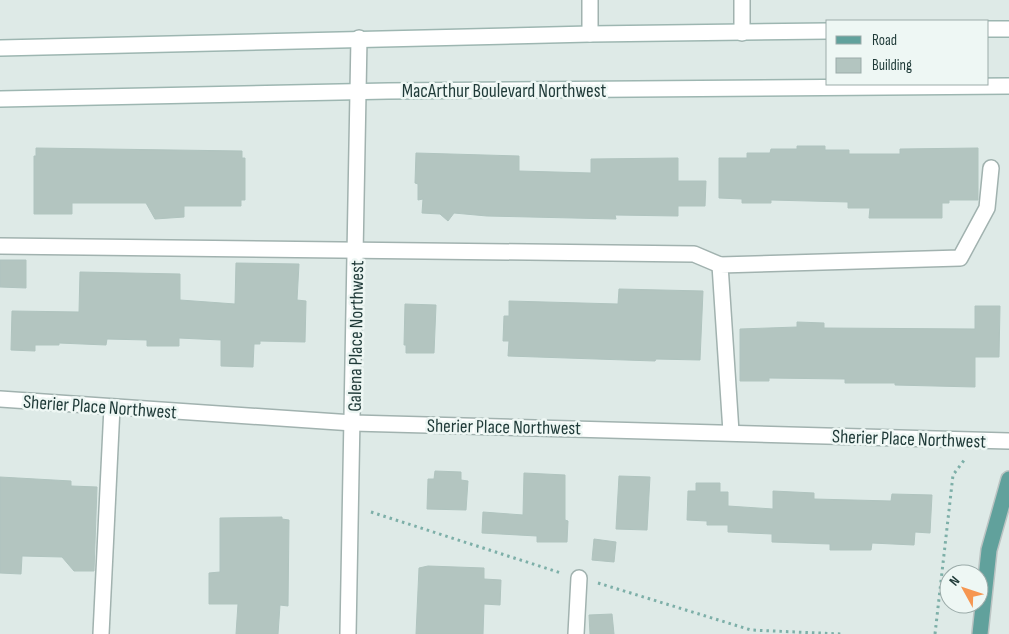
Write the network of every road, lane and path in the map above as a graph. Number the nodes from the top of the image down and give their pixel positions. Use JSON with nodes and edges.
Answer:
{"nodes":[{"id":1,"x":590,"y":0,"type":"edge"},
{"id":2,"x":742,"y":0,"type":"edge"},
{"id":3,"x":989,"y":29,"type":"edge"},
{"id":4,"x":1009,"y":29,"type":"edge"},
{"id":5,"x":826,"y":31,"type":"edge"},
{"id":6,"x":742,"y":33,"type":"junction"},
{"id":7,"x":590,"y":34,"type":"junction"},
{"id":8,"x":360,"y":38,"type":"junction"},
{"id":9,"x":0,"y":48,"type":"edge"},
{"id":10,"x":1009,"y":86,"type":"edge"},
{"id":11,"x":358,"y":91,"type":"junction"},
{"id":12,"x":0,"y":99,"type":"edge"},
{"id":13,"x":991,"y":168,"type":"dead end"},
{"id":14,"x":0,"y":246,"type":"edge"},
{"id":15,"x":357,"y":250,"type":"junction"},
{"id":16,"x":720,"y":265,"type":"junction"},
{"id":17,"x":0,"y":399,"type":"edge"},
{"id":18,"x":112,"y":407,"type":"junction"},
{"id":19,"x":353,"y":423,"type":"junction"},
{"id":20,"x":731,"y":432,"type":"junction"},
{"id":21,"x":1009,"y":441,"type":"edge"},
{"id":22,"x":967,"y":456,"type":"dead end"},
{"id":23,"x":1009,"y":479,"type":"edge"},
{"id":24,"x":371,"y":512,"type":"dead end"},
{"id":25,"x":579,"y":578,"type":"junction"},
{"id":26,"x":101,"y":634,"type":"edge"},
{"id":27,"x":348,"y":634,"type":"edge"},
{"id":28,"x":576,"y":634,"type":"edge"},
{"id":29,"x":841,"y":634,"type":"edge"},
{"id":30,"x":935,"y":634,"type":"edge"},
{"id":31,"x":980,"y":634,"type":"edge"}],
"edges":[{"from":1,"to":7,"type":"main road"},
{"from":2,"to":6,"type":"main road"},
{"from":3,"to":4,"type":"main road"},
{"from":5,"to":6,"type":"main road"},
{"from":6,"to":7,"type":"main road"},
{"from":7,"to":8,"type":"main road"},
{"from":8,"to":9,"type":"main road"},
{"from":8,"to":11,"type":"main road","name":"Galena Place Northwest"},
{"from":10,"to":11,"type":"main road","name":"MacArthur Boulevard Northwest"},
{"from":11,"to":12,"type":"main road","name":"MacArthur Boulevard Northwest"},
{"from":11,"to":15,"type":"main road","name":"Galena Place Northwest"},
{"from":13,"to":16,"type":"main road"},
{"from":14,"to":15,"type":"main road"},
{"from":15,"to":16,"type":"main road"},
{"from":15,"to":19,"type":"main road","name":"Galena Place Northwest"},
{"from":16,"to":20,"type":"main road"},
{"from":17,"to":18,"type":"main road","name":"Sherier Place Northwest"},
{"from":18,"to":19,"type":"main road","name":"Sherier Place Northwest"},
{"from":18,"to":26,"type":"main road"},
{"from":19,"to":20,"type":"main road","name":"Sherier Place Northwest"},
{"from":19,"to":27,"type":"main road","name":"Galena Place Northwest"},
{"from":20,"to":21,"type":"main road","name":"Sherier Place Northwest"},
{"from":22,"to":30,"type":"path"},
{"from":23,"to":31,"type":"main road"},
{"from":24,"to":25,"type":"path"},
{"from":25,"to":28,"type":"main road"},
{"from":25,"to":29,"type":"path"}]}
